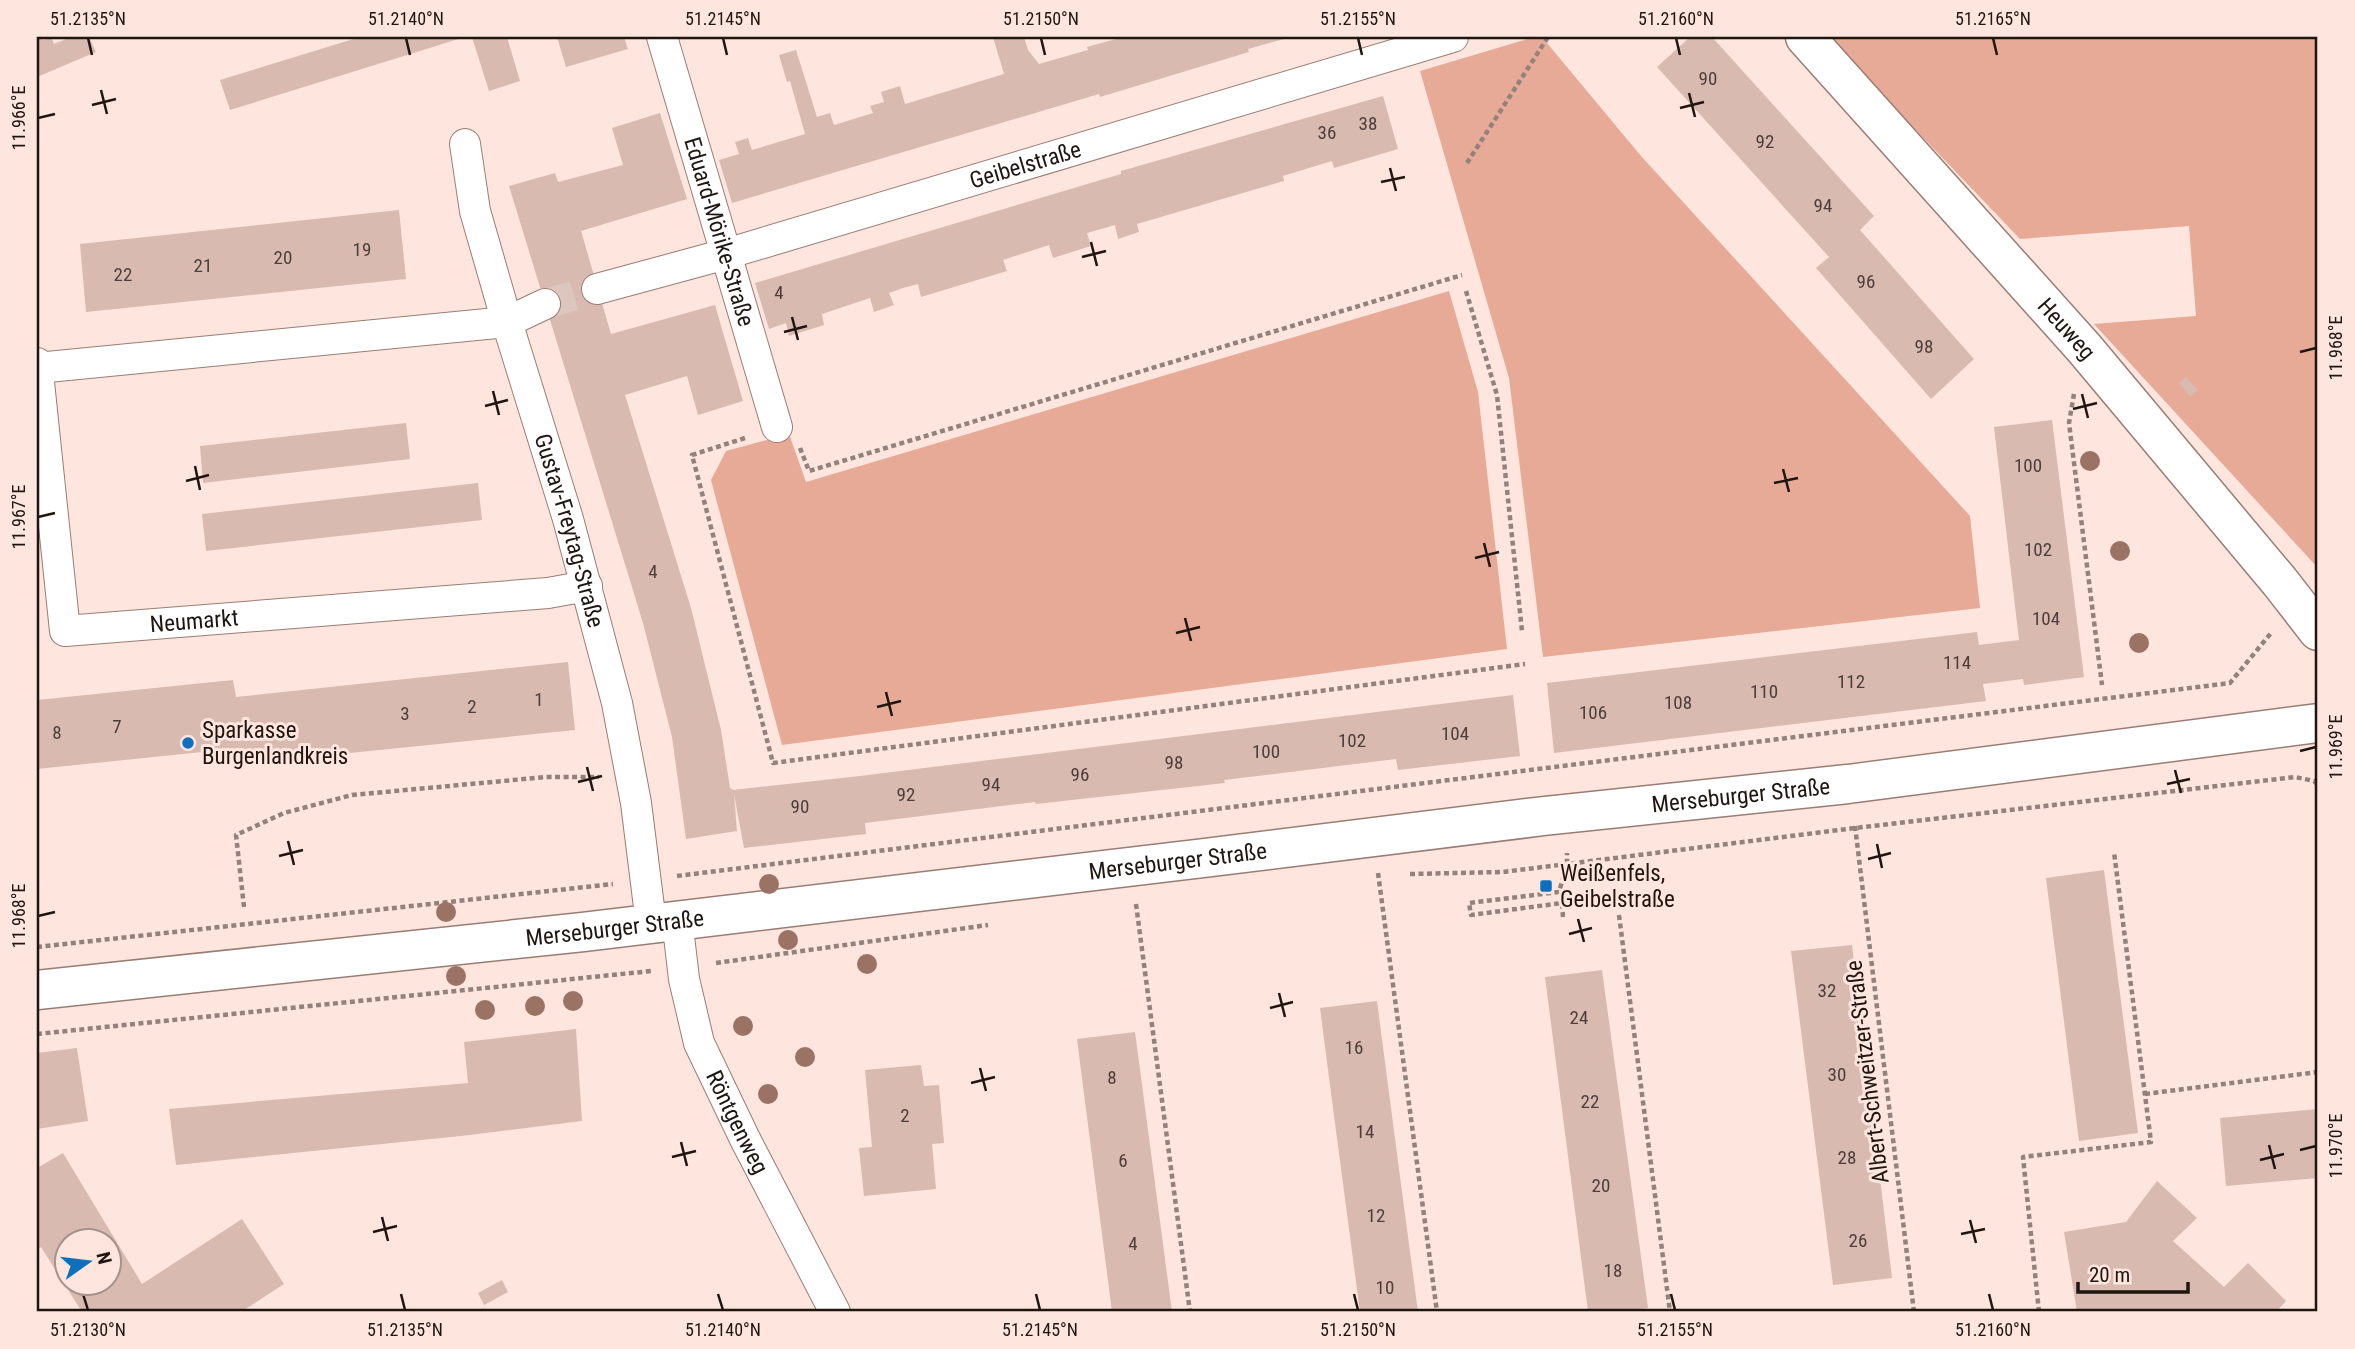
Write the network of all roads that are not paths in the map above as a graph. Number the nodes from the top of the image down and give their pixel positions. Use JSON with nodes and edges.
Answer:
{"nodes":[{"id":1,"x":662,"y":37,"type":"edge"},
{"id":2,"x":1453,"y":37,"type":"edge"},
{"id":3,"x":1805,"y":37,"type":"edge"},
{"id":4,"x":465,"y":144,"type":"dead end"},
{"id":5,"x":726,"y":254,"type":"junction"},
{"id":6,"x":597,"y":289,"type":"tunnel mouth"},
{"id":7,"x":545,"y":304,"type":"tunnel mouth"},
{"id":8,"x":507,"y":322,"type":"junction"},
{"id":9,"x":37,"y":365,"type":"edge"},
{"id":10,"x":777,"y":427,"type":"road end"},
{"id":11,"x":587,"y":586,"type":"junction"},
{"id":12,"x":2308,"y":616,"type":"edge"},
{"id":13,"x":2318,"y":723,"type":"edge"},
{"id":14,"x":664,"y":921,"type":"junction"},
{"id":15,"x":37,"y":990,"type":"edge"},
{"id":16,"x":835,"y":1312,"type":"edge"}],
"edges":[{"from":1,"to":5,"type":"street","name":"Eduard-Mörike-Straße"},
{"from":2,"to":5,"type":"street","name":"Geibelstraße"},
{"from":3,"to":12,"type":"main road","name":"Heuweg"},
{"from":4,"to":8,"type":"street","name":"Gustav-Freytag-Straße"},
{"from":5,"to":6,"type":"street","name":"Geibelstraße"},
{"from":5,"to":10,"type":"street","name":"Eduard-Mörike-Straße"},
{"from":7,"to":8,"type":"street"},
{"from":8,"to":9,"type":"street","name":"Neumarkt"},
{"from":8,"to":11,"type":"street","name":"Gustav-Freytag-Straße"},
{"from":9,"to":11,"type":"street","name":"Neumarkt"},
{"from":11,"to":14,"type":"street","name":"Gustav-Freytag-Straße"},
{"from":13,"to":14,"type":"main road","name":"Merseburger Straße"},
{"from":14,"to":15,"type":"main road","name":"Merseburger Straße"},
{"from":14,"to":16,"type":"street","name":"Röntgenweg"}]}
